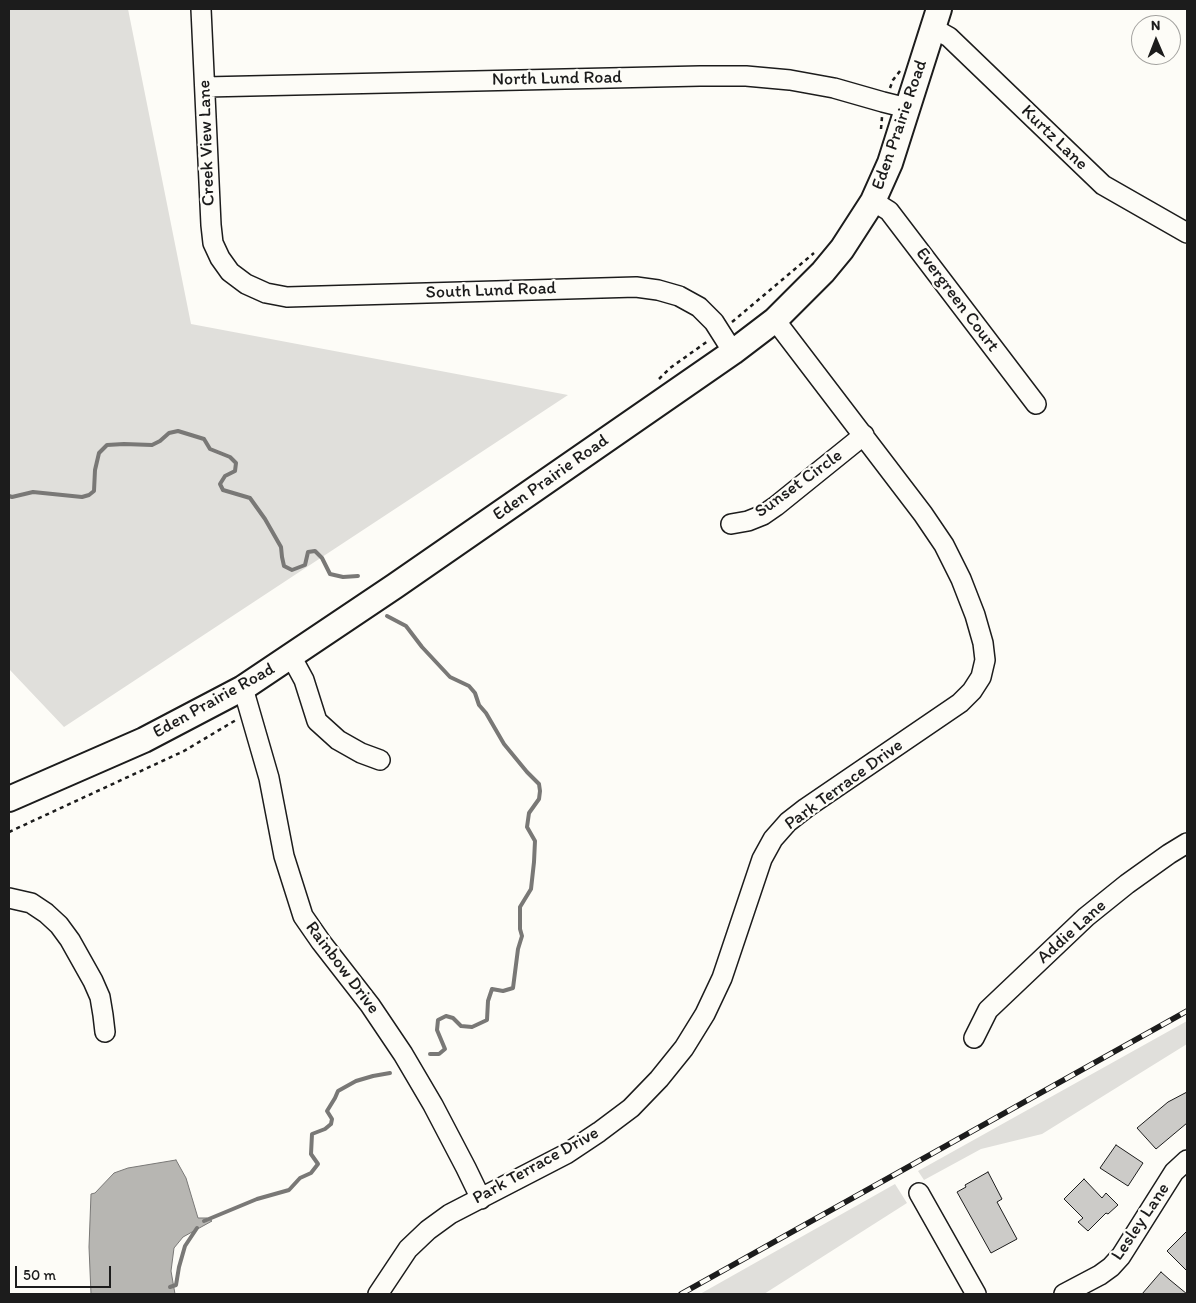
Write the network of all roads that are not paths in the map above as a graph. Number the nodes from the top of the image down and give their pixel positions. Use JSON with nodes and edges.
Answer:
{"nodes":[{"id":1,"x":201,"y":9,"type":"edge"},
{"id":2,"x":936,"y":18,"type":"edge"},
{"id":3,"x":205,"y":87,"type":"junction"},
{"id":4,"x":906,"y":108,"type":"junction"},
{"id":5,"x":873,"y":201,"type":"junction"},
{"id":6,"x":1187,"y":233,"type":"edge"},
{"id":7,"x":230,"y":272,"type":"joint"},
{"id":8,"x":775,"y":320,"type":"junction"},
{"id":9,"x":733,"y":352,"type":"junction"},
{"id":10,"x":1036,"y":404,"type":"dead end"},
{"id":11,"x":864,"y":436,"type":"junction"},
{"id":12,"x":731,"y":524,"type":"dead end"},
{"id":13,"x":292,"y":656,"type":"junction"},
{"id":14,"x":243,"y":688,"type":"junction"},
{"id":15,"x":380,"y":760,"type":"dead end"},
{"id":16,"x":9,"y":798,"type":"edge"},
{"id":17,"x":1187,"y":843,"type":"edge"},
{"id":18,"x":9,"y":898,"type":"edge"},
{"id":19,"x":105,"y":1032,"type":"dead end"},
{"id":20,"x":974,"y":1038,"type":"dead end"},
{"id":21,"x":1187,"y":1160,"type":"edge"},
{"id":22,"x":919,"y":1193,"type":"dead end"},
{"id":23,"x":481,"y":1198,"type":"junction"},
{"id":24,"x":378,"y":1294,"type":"edge"},
{"id":25,"x":976,"y":1294,"type":"edge"},
{"id":26,"x":1064,"y":1294,"type":"edge"}],
"edges":[{"from":1,"to":3,"type":"street","name":"Creek View Lane"},
{"from":2,"to":4,"type":"main road","name":"Eden Prairie Road"},
{"from":2,"to":6,"type":"street","name":"Kurtz Lane"},
{"from":3,"to":4,"type":"street","name":"North Lund Road"},
{"from":3,"to":7,"type":"street","name":"Creek View Lane"},
{"from":4,"to":5,"type":"main road","name":"Eden Prairie Road"},
{"from":5,"to":8,"type":"main road","name":"Eden Prairie Road"},
{"from":5,"to":10,"type":"street","name":"Evergreen Court"},
{"from":7,"to":9,"type":"street","name":"South Lund Road"},
{"from":8,"to":9,"type":"main road","name":"Eden Prairie Road"},
{"from":8,"to":11,"type":"street","name":"Park Terrace Drive"},
{"from":9,"to":13,"type":"main road","name":"Eden Prairie Road"},
{"from":11,"to":12,"type":"street","name":"Sunset Circle"},
{"from":11,"to":23,"type":"street","name":"Park Terrace Drive"},
{"from":13,"to":14,"type":"main road","name":"Eden Prairie Road"},
{"from":13,"to":15,"type":"street"},
{"from":14,"to":16,"type":"main road","name":"Eden Prairie Road"},
{"from":14,"to":23,"type":"street","name":"Rainbow Drive"},
{"from":17,"to":20,"type":"street","name":"Addie Lane"},
{"from":18,"to":19,"type":"street"},
{"from":21,"to":26,"type":"street","name":"Lesley Lane"},
{"from":22,"to":25,"type":"street"},
{"from":23,"to":24,"type":"street","name":"Park Terrace Drive"}]}
